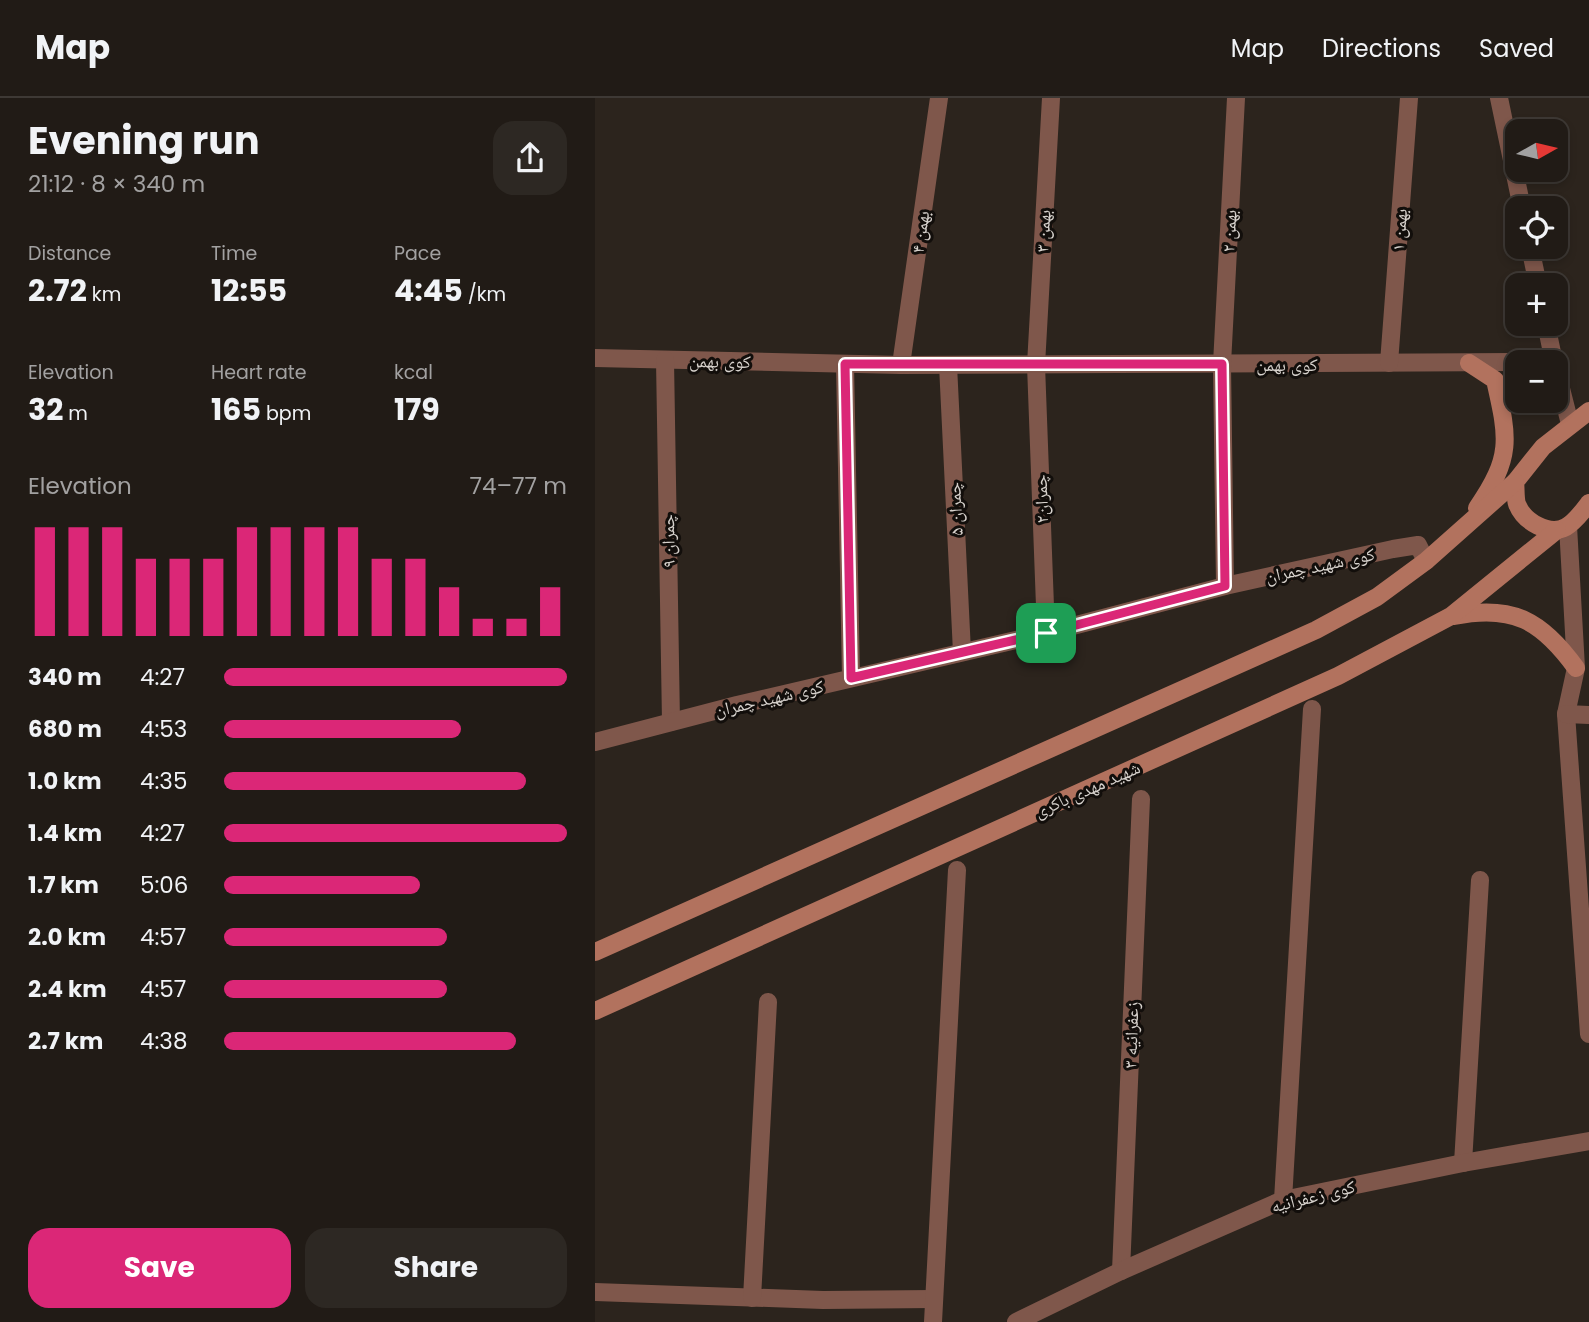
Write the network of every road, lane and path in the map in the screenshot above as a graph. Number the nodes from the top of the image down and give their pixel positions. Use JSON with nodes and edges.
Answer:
{"nodes":[{"id":1,"x":939,"y":98,"type":"edge"},
{"id":2,"x":1051,"y":98,"type":"edge"},
{"id":3,"x":1236,"y":98,"type":"edge"},
{"id":4,"x":1409,"y":98,"type":"edge"},
{"id":5,"x":1499,"y":98,"type":"edge"},
{"id":6,"x":1519,"y":196,"type":"edge"},
{"id":7,"x":595,"y":358,"type":"edge"},
{"id":8,"x":665,"y":360,"type":"junction"},
{"id":9,"x":1505,"y":362,"type":"edge"},
{"id":10,"x":1389,"y":363,"type":"junction"},
{"id":11,"x":1469,"y":363,"type":"junction"},
{"id":12,"x":845,"y":364,"type":"junction"},
{"id":13,"x":1222,"y":364,"type":"junction"},
{"id":14,"x":901,"y":365,"type":"junction"},
{"id":15,"x":948,"y":365,"type":"junction"},
{"id":16,"x":1036,"y":365,"type":"junction"},
{"id":17,"x":1589,"y":411,"type":"edge"},
{"id":18,"x":1567,"y":413,"type":"edge"},
{"id":19,"x":1570,"y":424,"type":"junction"},
{"id":20,"x":1515,"y":482,"type":"junction"},
{"id":21,"x":1589,"y":503,"type":"edge"},
{"id":22,"x":1465,"y":527,"type":"junction"},
{"id":23,"x":1562,"y":528,"type":"junction"},
{"id":24,"x":1426,"y":561,"type":"junction"},
{"id":25,"x":1225,"y":586,"type":"junction"},
{"id":26,"x":1451,"y":616,"type":"junction"},
{"id":27,"x":1046,"y":633,"type":"junction"},
{"id":28,"x":962,"y":652,"type":"junction"},
{"id":29,"x":1576,"y":668,"type":"junction"},
{"id":30,"x":851,"y":678,"type":"junction"},
{"id":31,"x":1312,"y":709,"type":"dead end"},
{"id":32,"x":1566,"y":714,"type":"junction"},
{"id":33,"x":1589,"y":715,"type":"edge"},
{"id":34,"x":671,"y":722,"type":"junction"},
{"id":35,"x":595,"y":742,"type":"edge"},
{"id":36,"x":1141,"y":799,"type":"dead end"},
{"id":37,"x":957,"y":870,"type":"dead end"},
{"id":38,"x":1479,"y":880,"type":"dead end"},
{"id":39,"x":595,"y":952,"type":"edge"},
{"id":40,"x":768,"y":1002,"type":"dead end"},
{"id":41,"x":595,"y":1011,"type":"edge"},
{"id":42,"x":1589,"y":1034,"type":"edge"},
{"id":43,"x":1589,"y":1141,"type":"edge"},
{"id":44,"x":1463,"y":1163,"type":"junction"},
{"id":45,"x":1283,"y":1200,"type":"junction"},
{"id":46,"x":1121,"y":1271,"type":"junction"},
{"id":47,"x":595,"y":1292,"type":"edge"},
{"id":48,"x":752,"y":1298,"type":"junction"},
{"id":49,"x":935,"y":1299,"type":"junction"},
{"id":50,"x":933,"y":1322,"type":"edge"},
{"id":51,"x":1016,"y":1322,"type":"edge"}],
"edges":[{"from":1,"to":14,"type":"street","name":"بهمن ۴"},
{"from":2,"to":16,"type":"street","name":"بهمن ۳"},
{"from":3,"to":13,"type":"street","name":"بهمن ۲"},
{"from":4,"to":10,"type":"street","name":"بهمن ۱"},
{"from":5,"to":6,"type":"street"},
{"from":7,"to":8,"type":"street","name":"کوی بهمن"},
{"from":8,"to":12,"type":"street","name":"کوی بهمن"},
{"from":8,"to":34,"type":"street","name":"چمران ۹"},
{"from":9,"to":11,"type":"street","name":"کوی بهمن"},
{"from":10,"to":11,"type":"street","name":"کوی بهمن"},
{"from":10,"to":13,"type":"street","name":"کوی بهمن"},
{"from":11,"to":22,"type":"main road"},
{"from":12,"to":14,"type":"street","name":"کوی بهمن"},
{"from":12,"to":30,"type":"street"},
{"from":13,"to":16,"type":"street","name":"کوی بهمن"},
{"from":13,"to":25,"type":"street","name":"بهمن ۲"},
{"from":14,"to":15,"type":"street","name":"کوی بهمن"},
{"from":15,"to":16,"type":"street","name":"کوی بهمن"},
{"from":15,"to":28,"type":"street","name":"چمران ۵"},
{"from":16,"to":27,"type":"street","name":"چمران۲"},
{"from":17,"to":19,"type":"main road"},
{"from":18,"to":19,"type":"street"},
{"from":19,"to":20,"type":"main road"},
{"from":20,"to":22,"type":"main road"},
{"from":20,"to":23,"type":"main road"},
{"from":21,"to":23,"type":"main road","name":"شهید مهدی باکری"},
{"from":22,"to":24,"type":"main road"},
{"from":23,"to":26,"type":"main road","name":"شهید مهدی باکری"},
{"from":23,"to":29,"type":"street"},
{"from":24,"to":25,"type":"street","name":"کوی شهید چمران"},
{"from":24,"to":39,"type":"main road"},
{"from":25,"to":27,"type":"street","name":"کوی شهید چمران"},
{"from":26,"to":29,"type":"main road"},
{"from":26,"to":41,"type":"main road","name":"شهید مهدی باکری"},
{"from":27,"to":28,"type":"street","name":"کوی شهید چمران"},
{"from":28,"to":30,"type":"street","name":"کوی شهید چمران"},
{"from":29,"to":32,"type":"street"},
{"from":30,"to":34,"type":"street","name":"کوی شهید چمران"},
{"from":31,"to":45,"type":"street"},
{"from":32,"to":33,"type":"street"},
{"from":32,"to":42,"type":"street"},
{"from":34,"to":35,"type":"street","name":"کوی شهید چمران"},
{"from":36,"to":46,"type":"street","name":"زعفرانیه ۳"},
{"from":37,"to":49,"type":"street"},
{"from":38,"to":44,"type":"street"},
{"from":40,"to":48,"type":"street"},
{"from":43,"to":44,"type":"street","name":"کوی زعفرانیه"},
{"from":44,"to":45,"type":"street","name":"کوی زعفرانیه"},
{"from":45,"to":46,"type":"street","name":"کوی زعفرانیه"},
{"from":46,"to":51,"type":"street","name":"کوی زعفرانیه"},
{"from":47,"to":48,"type":"street"},
{"from":48,"to":49,"type":"street"},
{"from":49,"to":50,"type":"street"}]}
